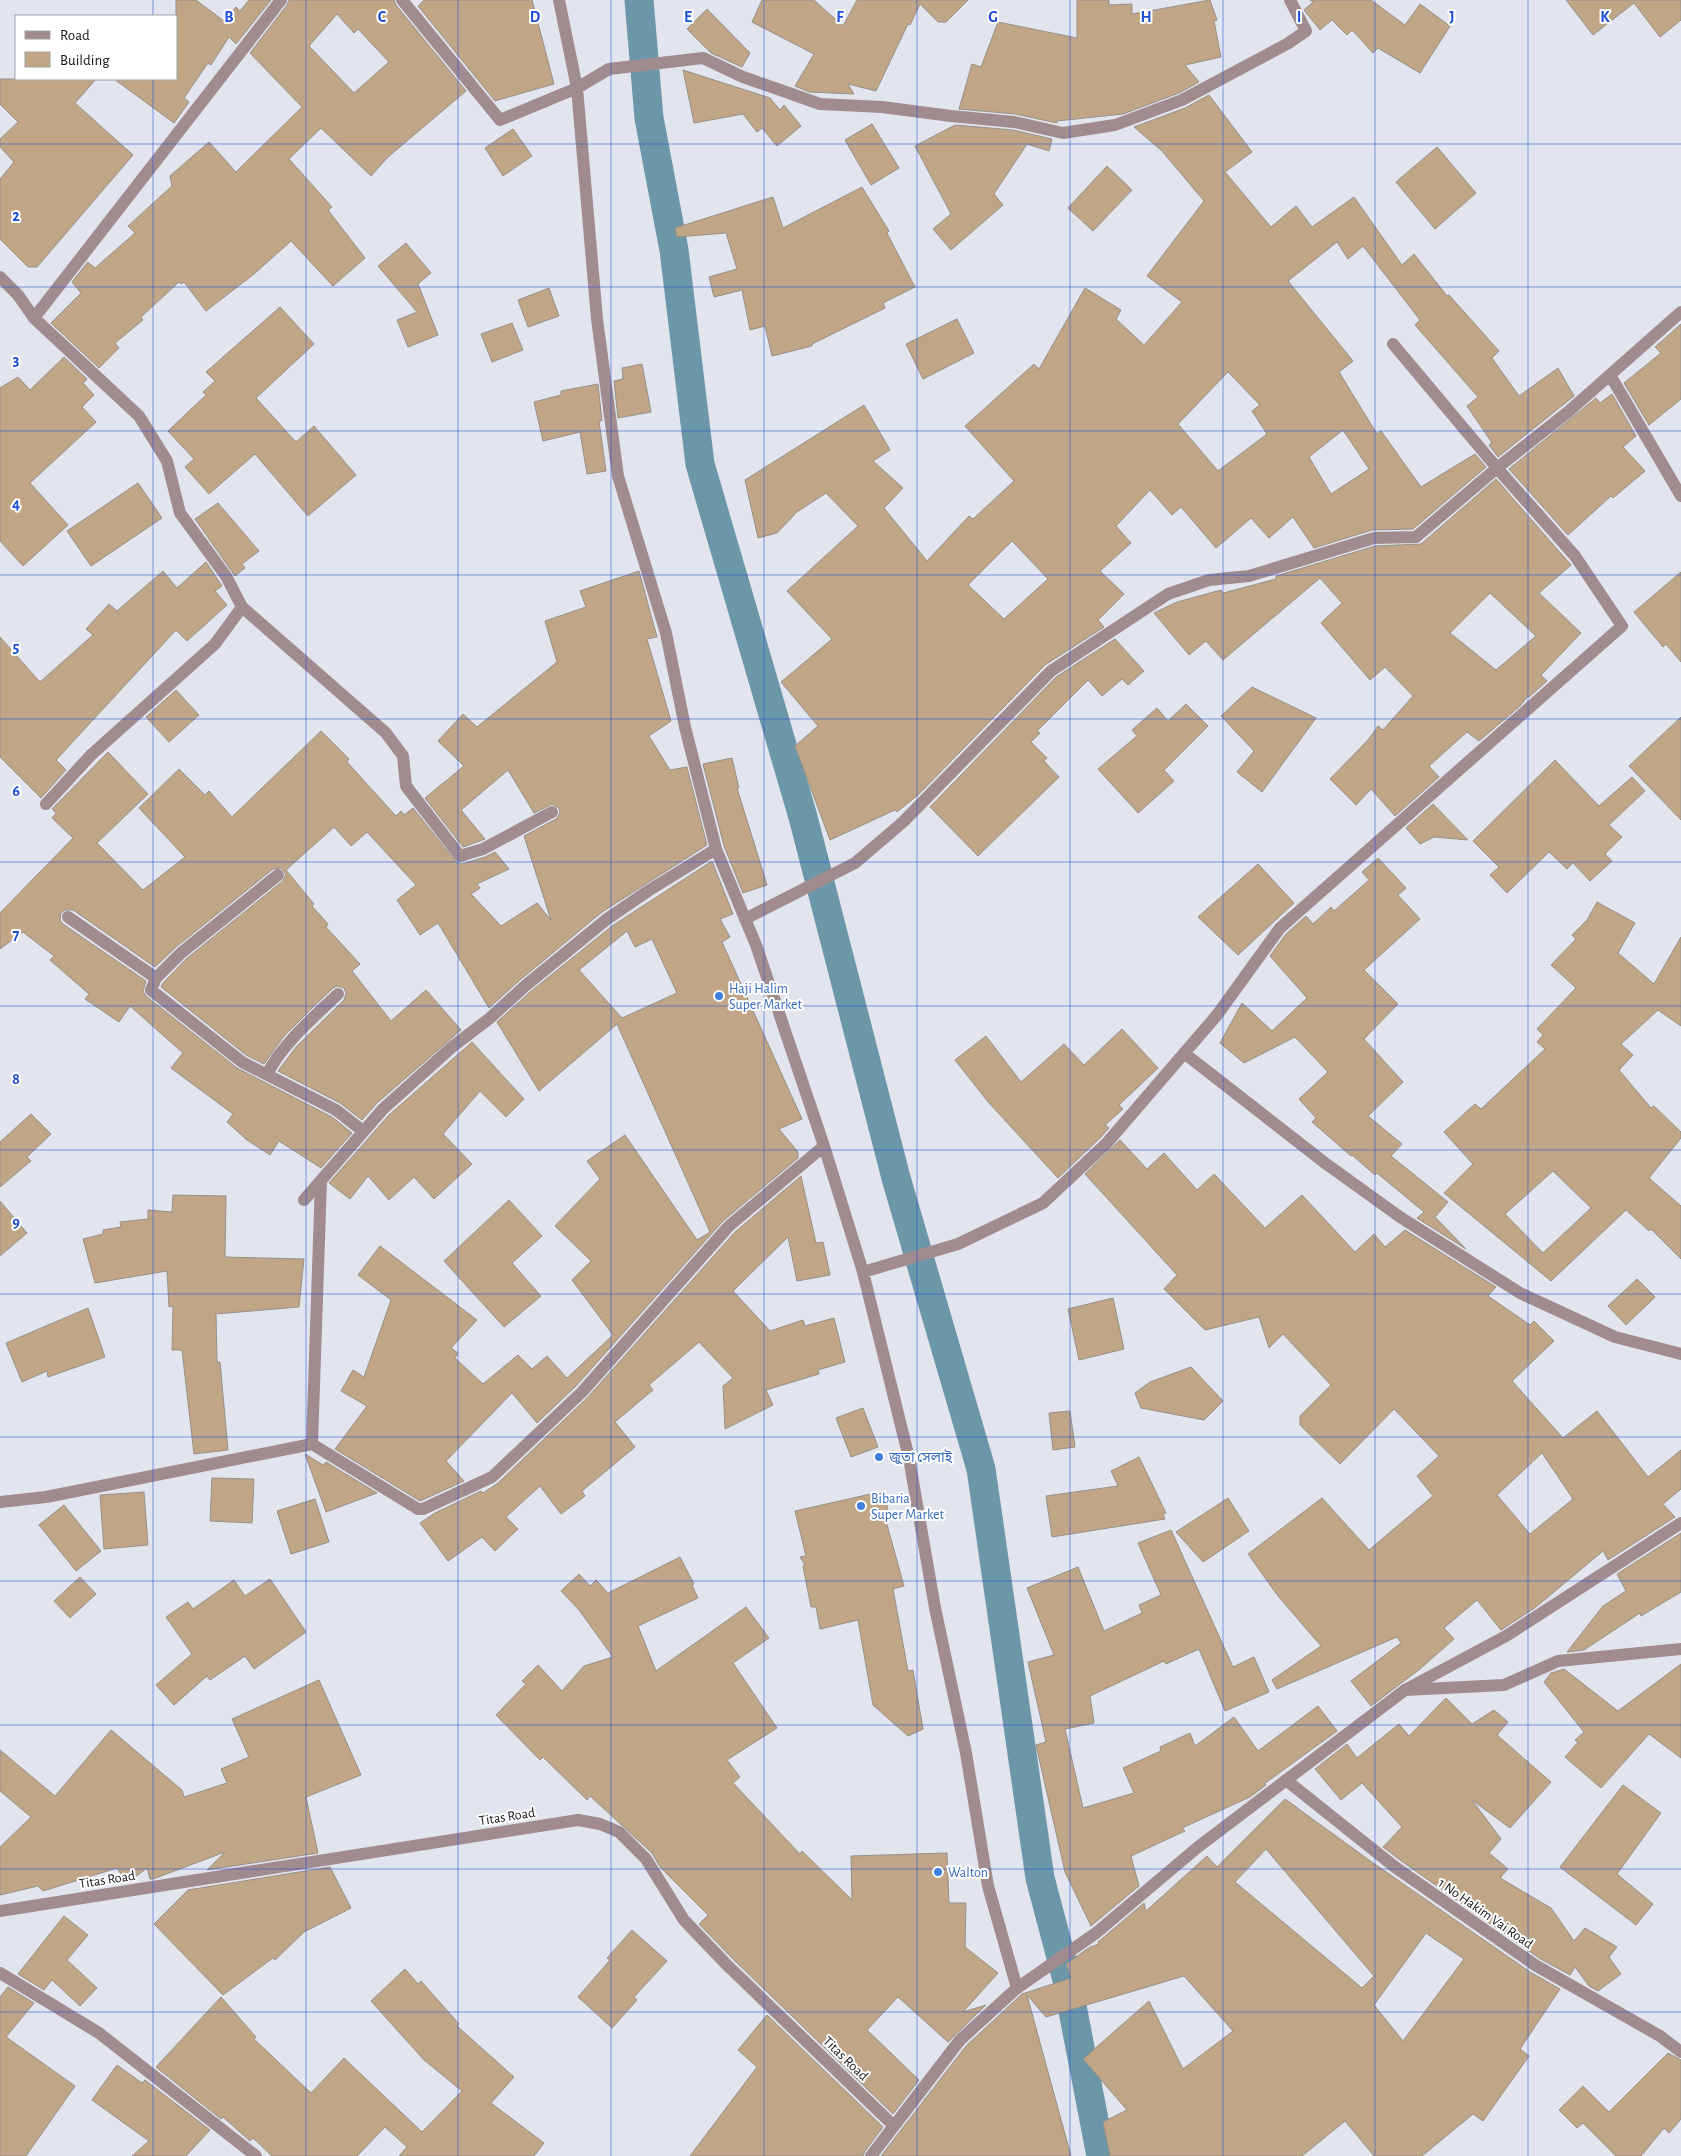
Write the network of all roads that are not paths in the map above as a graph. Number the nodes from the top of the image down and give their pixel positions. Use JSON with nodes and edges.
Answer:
{"nodes":[{"id":1,"x":281,"y":0,"type":"edge"},
{"id":2,"x":402,"y":0,"type":"edge"},
{"id":3,"x":560,"y":0,"type":"edge"},
{"id":4,"x":1290,"y":0,"type":"edge"},
{"id":5,"x":577,"y":88,"type":"junction"},
{"id":6,"x":0,"y":277,"type":"edge"},
{"id":7,"x":1681,"y":312,"type":"edge"},
{"id":8,"x":34,"y":318,"type":"junction"},
{"id":9,"x":1394,"y":344,"type":"dead end"},
{"id":10,"x":1610,"y":375,"type":"junction"},
{"id":11,"x":1497,"y":468,"type":"junction"},
{"id":12,"x":1681,"y":496,"type":"edge"},
{"id":13,"x":242,"y":607,"type":"junction"},
{"id":14,"x":46,"y":804,"type":"dead end"},
{"id":15,"x":552,"y":812,"type":"dead end"},
{"id":16,"x":716,"y":849,"type":"junction"},
{"id":17,"x":278,"y":875,"type":"dead end"},
{"id":18,"x":68,"y":917,"type":"dead end"},
{"id":19,"x":745,"y":919,"type":"junction"},
{"id":20,"x":156,"y":978,"type":"junction"},
{"id":21,"x":338,"y":994,"type":"dead end"},
{"id":22,"x":1184,"y":1053,"type":"junction"},
{"id":23,"x":267,"y":1074,"type":"junction"},
{"id":24,"x":363,"y":1131,"type":"junction"},
{"id":25,"x":824,"y":1146,"type":"junction"},
{"id":26,"x":321,"y":1181,"type":"junction"},
{"id":27,"x":304,"y":1200,"type":"dead end"},
{"id":28,"x":863,"y":1272,"type":"junction"},
{"id":29,"x":1681,"y":1354,"type":"edge"},
{"id":30,"x":312,"y":1444,"type":"junction"},
{"id":31,"x":0,"y":1502,"type":"edge"},
{"id":32,"x":1681,"y":1523,"type":"edge"},
{"id":33,"x":1681,"y":1649,"type":"edge"},
{"id":34,"x":1405,"y":1690,"type":"junction"},
{"id":35,"x":1286,"y":1780,"type":"junction"},
{"id":36,"x":0,"y":1911,"type":"edge"},
{"id":37,"x":0,"y":1973,"type":"edge"},
{"id":38,"x":1017,"y":1988,"type":"junction"},
{"id":39,"x":1681,"y":2052,"type":"edge"},
{"id":40,"x":893,"y":2125,"type":"junction"},
{"id":41,"x":256,"y":2156,"type":"edge"},
{"id":42,"x":871,"y":2156,"type":"edge"}],
"edges":[{"from":1,"to":8,"type":"street"},
{"from":2,"to":5,"type":"street"},
{"from":3,"to":5,"type":"street"},
{"from":4,"to":5,"type":"street"},
{"from":5,"to":16,"type":"street"},
{"from":6,"to":8,"type":"street"},
{"from":7,"to":10,"type":"street"},
{"from":8,"to":13,"type":"street"},
{"from":9,"to":11,"type":"street"},
{"from":10,"to":11,"type":"street"},
{"from":10,"to":12,"type":"street"},
{"from":11,"to":19,"type":"street"},
{"from":11,"to":22,"type":"street"},
{"from":13,"to":14,"type":"street"},
{"from":13,"to":15,"type":"street"},
{"from":16,"to":19,"type":"street"},
{"from":16,"to":24,"type":"street"},
{"from":17,"to":20,"type":"street"},
{"from":18,"to":20,"type":"street"},
{"from":19,"to":25,"type":"street"},
{"from":20,"to":23,"type":"street"},
{"from":21,"to":23,"type":"street"},
{"from":22,"to":28,"type":"street"},
{"from":22,"to":29,"type":"street"},
{"from":23,"to":24,"type":"street"},
{"from":24,"to":26,"type":"street"},
{"from":25,"to":28,"type":"street"},
{"from":25,"to":30,"type":"street"},
{"from":26,"to":27,"type":"street"},
{"from":26,"to":30,"type":"street"},
{"from":28,"to":38,"type":"street"},
{"from":30,"to":31,"type":"street"},
{"from":32,"to":34,"type":"street"},
{"from":33,"to":34,"type":"street"},
{"from":34,"to":35,"type":"street"},
{"from":35,"to":38,"type":"street"},
{"from":35,"to":39,"type":"street","name":"1 No Hakim Vai Road"},
{"from":36,"to":40,"type":"street","name":"Titas Road"},
{"from":37,"to":41,"type":"street"},
{"from":38,"to":40,"type":"street"},
{"from":40,"to":42,"type":"street"}]}
